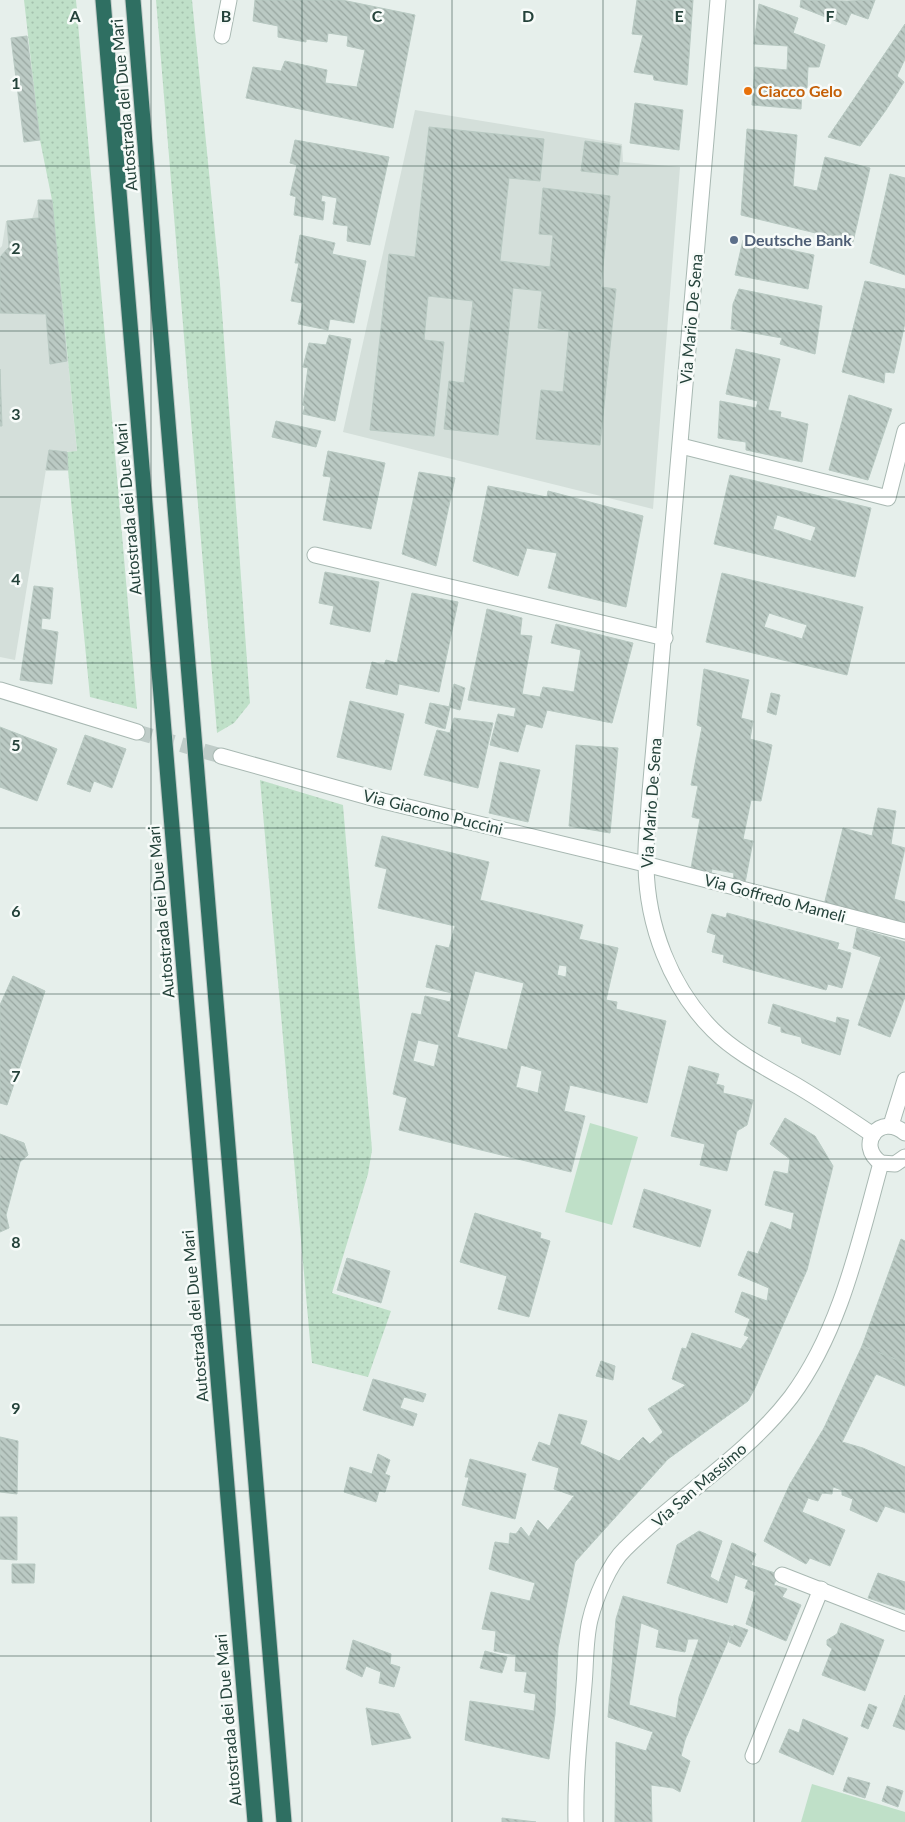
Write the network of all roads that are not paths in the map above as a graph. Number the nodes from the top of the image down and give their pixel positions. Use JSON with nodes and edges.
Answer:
{"nodes":[{"id":1,"x":103,"y":0,"type":"edge"},
{"id":2,"x":133,"y":0,"type":"edge"},
{"id":3,"x":230,"y":0,"type":"edge"},
{"id":4,"x":718,"y":0,"type":"edge"},
{"id":5,"x":222,"y":36,"type":"dead end"},
{"id":6,"x":905,"y":431,"type":"edge"},
{"id":7,"x":680,"y":446,"type":"junction"},
{"id":8,"x":315,"y":555,"type":"dead end"},
{"id":9,"x":665,"y":638,"type":"junction"},
{"id":10,"x":0,"y":690,"type":"edge"},
{"id":11,"x":137,"y":732,"type":"tunnel mouth"},
{"id":12,"x":221,"y":756,"type":"tunnel mouth"},
{"id":13,"x":646,"y":864,"type":"junction"},
{"id":14,"x":905,"y":931,"type":"edge"},
{"id":15,"x":905,"y":1080,"type":"edge"},
{"id":16,"x":891,"y":1125,"type":"junction"},
{"id":17,"x":905,"y":1132,"type":"edge"},
{"id":18,"x":873,"y":1135,"type":"junction"},
{"id":19,"x":905,"y":1157,"type":"edge"},
{"id":20,"x":881,"y":1163,"type":"junction"},
{"id":21,"x":782,"y":1575,"type":"dead end"},
{"id":22,"x":821,"y":1589,"type":"junction"},
{"id":23,"x":905,"y":1623,"type":"edge"},
{"id":24,"x":753,"y":1756,"type":"dead end"},
{"id":25,"x":254,"y":1822,"type":"edge"},
{"id":26,"x":284,"y":1822,"type":"edge"},
{"id":27,"x":576,"y":1822,"type":"edge"}],
"edges":[{"from":1,"to":25,"type":"highway","name":"Autostrada dei Due Mari"},
{"from":2,"to":26,"type":"highway","name":"Autostrada dei Due Mari"},
{"from":3,"to":5,"type":"street"},
{"from":4,"to":7,"type":"street","name":"Via Mario De Sena"},
{"from":6,"to":7,"type":"street"},
{"from":7,"to":9,"type":"street","name":"Via Mario De Sena"},
{"from":8,"to":9,"type":"street"},
{"from":9,"to":13,"type":"street","name":"Via Mario De Sena"},
{"from":10,"to":11,"type":"street"},
{"from":12,"to":13,"type":"street","name":"Via Giacomo Puccini"},
{"from":13,"to":14,"type":"street","name":"Via Goffredo Mameli"},
{"from":13,"to":18,"type":"street","name":"Via Mario De Sena"},
{"from":15,"to":16,"type":"street"},
{"from":16,"to":17,"type":"street"},
{"from":16,"to":18,"type":"street"},
{"from":18,"to":20,"type":"street"},
{"from":19,"to":20,"type":"street"},
{"from":20,"to":27,"type":"street","name":"Via San Massimo"},
{"from":21,"to":22,"type":"street"},
{"from":22,"to":23,"type":"street"},
{"from":22,"to":24,"type":"street"}]}
